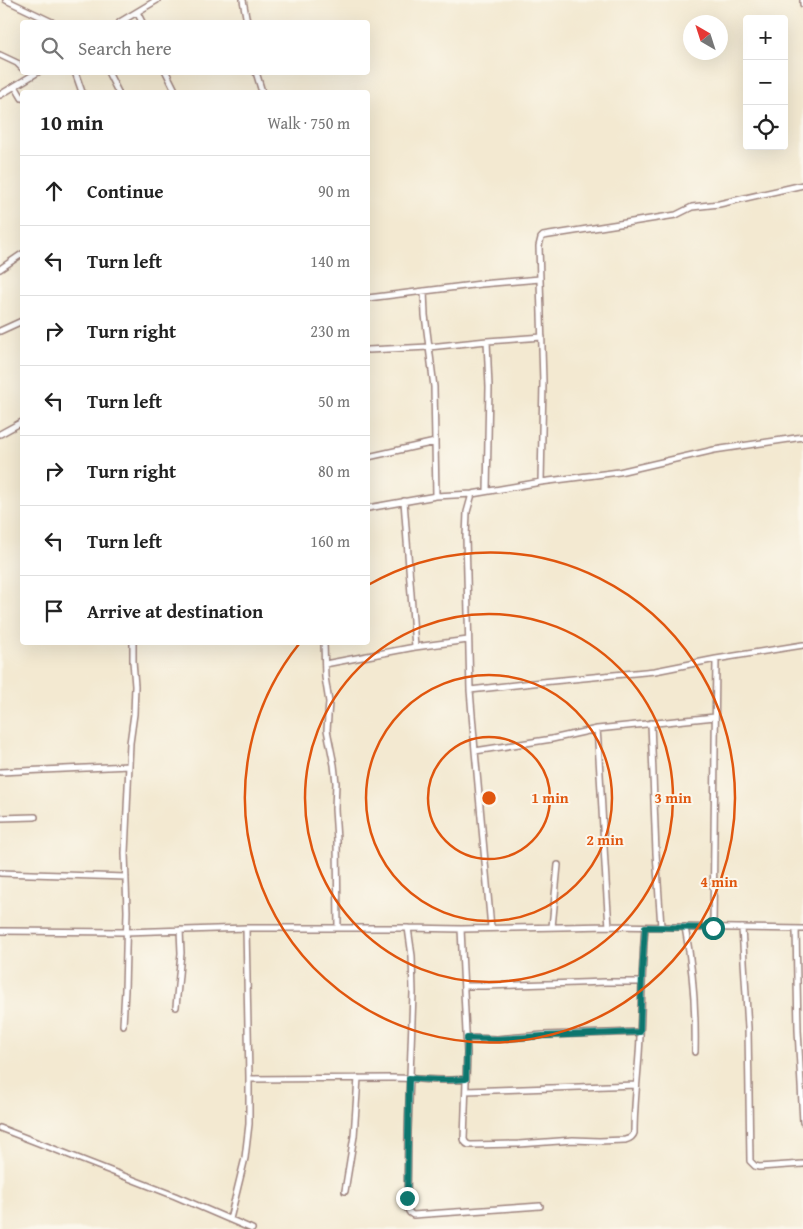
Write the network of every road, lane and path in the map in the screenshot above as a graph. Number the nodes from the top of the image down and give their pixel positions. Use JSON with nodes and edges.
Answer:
{"nodes":[{"id":1,"x":6,"y":0,"type":"edge"},
{"id":2,"x":157,"y":0,"type":"edge"},
{"id":3,"x":243,"y":0,"type":"edge"},
{"id":4,"x":802,"y":0,"type":"edge"},
{"id":5,"x":803,"y":4,"type":"edge"},
{"id":6,"x":137,"y":12,"type":"junction"},
{"id":7,"x":48,"y":20,"type":"edge"},
{"id":8,"x":123,"y":20,"type":"edge"},
{"id":9,"x":141,"y":20,"type":"edge"},
{"id":10,"x":247,"y":20,"type":"edge"},
{"id":11,"x":0,"y":55,"type":"edge"},
{"id":12,"x":20,"y":66,"type":"edge"},
{"id":13,"x":28,"y":75,"type":"edge"},
{"id":14,"x":76,"y":75,"type":"edge"},
{"id":15,"x":110,"y":75,"type":"edge"},
{"id":16,"x":168,"y":75,"type":"edge"},
{"id":17,"x":257,"y":75,"type":"edge"},
{"id":18,"x":16,"y":86,"type":"junction"},
{"id":19,"x":81,"y":90,"type":"edge"},
{"id":20,"x":117,"y":90,"type":"edge"},
{"id":21,"x":175,"y":90,"type":"edge"},
{"id":22,"x":261,"y":90,"type":"edge"},
{"id":23,"x":20,"y":94,"type":"edge"},
{"id":24,"x":0,"y":95,"type":"edge"},
{"id":25,"x":803,"y":184,"type":"edge"},
{"id":26,"x":20,"y":255,"type":"edge"},
{"id":27,"x":0,"y":269,"type":"edge"},
{"id":28,"x":540,"y":279,"type":"junction"},
{"id":29,"x":424,"y":291,"type":"junction"},
{"id":30,"x":370,"y":298,"type":"edge"},
{"id":31,"x":20,"y":322,"type":"edge"},
{"id":32,"x":0,"y":331,"type":"edge"},
{"id":33,"x":542,"y":337,"type":"junction"},
{"id":34,"x":487,"y":341,"type":"junction"},
{"id":35,"x":429,"y":347,"type":"junction"},
{"id":36,"x":370,"y":350,"type":"edge"},
{"id":37,"x":20,"y":423,"type":"edge"},
{"id":38,"x":0,"y":434,"type":"edge"},
{"id":39,"x":803,"y":436,"type":"edge"},
{"id":40,"x":435,"y":442,"type":"junction"},
{"id":41,"x":370,"y":457,"type":"edge"},
{"id":42,"x":541,"y":482,"type":"junction"},
{"id":43,"x":488,"y":491,"type":"junction"},
{"id":44,"x":472,"y":494,"type":"junction"},
{"id":45,"x":436,"y":496,"type":"junction"},
{"id":46,"x":404,"y":501,"type":"junction"},
{"id":47,"x":370,"y":508,"type":"edge"},
{"id":48,"x":468,"y":640,"type":"junction"},
{"id":49,"x":134,"y":645,"type":"edge"},
{"id":50,"x":324,"y":645,"type":"edge"},
{"id":51,"x":803,"y":645,"type":"edge"},
{"id":52,"x":415,"y":647,"type":"junction"},
{"id":53,"x":716,"y":659,"type":"junction"},
{"id":54,"x":325,"y":664,"type":"junction"},
{"id":55,"x":470,"y":690,"type":"junction"},
{"id":56,"x":714,"y":716,"type":"junction"},
{"id":57,"x":651,"y":723,"type":"junction"},
{"id":58,"x":597,"y":729,"type":"junction"},
{"id":59,"x":475,"y":751,"type":"junction"},
{"id":60,"x":129,"y":766,"type":"junction"},
{"id":61,"x":0,"y":772,"type":"edge"},
{"id":62,"x":35,"y":817,"type":"dead end"},
{"id":63,"x":0,"y":818,"type":"edge"},
{"id":64,"x":558,"y":865,"type":"dead end"},
{"id":65,"x":0,"y":873,"type":"edge"},
{"id":66,"x":126,"y":877,"type":"junction"},
{"id":67,"x":609,"y":926,"type":"junction"},
{"id":68,"x":645,"y":927,"type":"junction"},
{"id":69,"x":660,"y":927,"type":"junction"},
{"id":70,"x":686,"y":927,"type":"junction"},
{"id":71,"x":246,"y":928,"type":"junction"},
{"id":72,"x":338,"y":928,"type":"junction"},
{"id":73,"x":408,"y":928,"type":"junction"},
{"id":74,"x":491,"y":928,"type":"junction"},
{"id":75,"x":552,"y":928,"type":"junction"},
{"id":76,"x":713,"y":928,"type":"junction"},
{"id":77,"x":742,"y":928,"type":"junction"},
{"id":78,"x":461,"y":929,"type":"junction"},
{"id":79,"x":796,"y":929,"type":"junction"},
{"id":80,"x":803,"y":929,"type":"edge"},
{"id":81,"x":180,"y":930,"type":"junction"},
{"id":82,"x":0,"y":931,"type":"edge"},
{"id":83,"x":126,"y":932,"type":"junction"},
{"id":84,"x":641,"y":982,"type":"junction"},
{"id":85,"x":464,"y":986,"type":"junction"},
{"id":86,"x":176,"y":1007,"type":"dead end"},
{"id":87,"x":123,"y":1024,"type":"dead end"},
{"id":88,"x":640,"y":1032,"type":"junction"},
{"id":89,"x":467,"y":1038,"type":"junction"},
{"id":90,"x":695,"y":1052,"type":"dead end"},
{"id":91,"x":358,"y":1078,"type":"junction"},
{"id":92,"x":409,"y":1078,"type":"junction"},
{"id":93,"x":249,"y":1079,"type":"junction"},
{"id":94,"x":466,"y":1079,"type":"junction"},
{"id":95,"x":636,"y":1085,"type":"junction"},
{"id":96,"x":466,"y":1091,"type":"junction"},
{"id":97,"x":803,"y":1122,"type":"edge"},
{"id":98,"x":0,"y":1128,"type":"edge"},
{"id":99,"x":803,"y":1164,"type":"edge"},
{"id":100,"x":345,"y":1191,"type":"dead end"},
{"id":101,"x":540,"y":1206,"type":"dead end"},
{"id":102,"x":230,"y":1219,"type":"junction"},
{"id":103,"x":252,"y":1229,"type":"edge"}],
"edges":[{"from":1,"to":7,"type":"street"},
{"from":2,"to":6,"type":"street"},
{"from":3,"to":10,"type":"street"},
{"from":4,"to":5,"type":"street"},
{"from":6,"to":8,"type":"street"},
{"from":6,"to":9,"type":"street"},
{"from":11,"to":12,"type":"street"},
{"from":13,"to":18,"type":"street"},
{"from":14,"to":19,"type":"street"},
{"from":15,"to":20,"type":"street"},
{"from":16,"to":21,"type":"street"},
{"from":17,"to":22,"type":"street"},
{"from":18,"to":23,"type":"street"},
{"from":18,"to":24,"type":"street"},
{"from":25,"to":28,"type":"street"},
{"from":26,"to":27,"type":"street"},
{"from":28,"to":29,"type":"street"},
{"from":28,"to":33,"type":"street"},
{"from":29,"to":30,"type":"street"},
{"from":29,"to":35,"type":"street"},
{"from":31,"to":32,"type":"street"},
{"from":33,"to":34,"type":"street"},
{"from":33,"to":42,"type":"street"},
{"from":34,"to":35,"type":"street"},
{"from":34,"to":43,"type":"street"},
{"from":35,"to":36,"type":"street"},
{"from":35,"to":40,"type":"street"},
{"from":37,"to":38,"type":"street"},
{"from":39,"to":42,"type":"street"},
{"from":40,"to":41,"type":"street"},
{"from":40,"to":45,"type":"street"},
{"from":42,"to":43,"type":"street"},
{"from":43,"to":44,"type":"street"},
{"from":44,"to":45,"type":"street"},
{"from":44,"to":48,"type":"street"},
{"from":45,"to":46,"type":"street"},
{"from":46,"to":47,"type":"street"},
{"from":46,"to":52,"type":"street"},
{"from":48,"to":52,"type":"street"},
{"from":48,"to":55,"type":"street"},
{"from":49,"to":60,"type":"street"},
{"from":50,"to":54,"type":"street"},
{"from":51,"to":53,"type":"street"},
{"from":52,"to":54,"type":"street"},
{"from":53,"to":55,"type":"street"},
{"from":53,"to":56,"type":"street"},
{"from":54,"to":72,"type":"street"},
{"from":55,"to":59,"type":"street"},
{"from":56,"to":57,"type":"street"},
{"from":56,"to":76,"type":"street"},
{"from":57,"to":58,"type":"street"},
{"from":57,"to":69,"type":"street"},
{"from":58,"to":59,"type":"street"},
{"from":58,"to":67,"type":"street"},
{"from":59,"to":74,"type":"street"},
{"from":60,"to":61,"type":"street"},
{"from":60,"to":66,"type":"street"},
{"from":62,"to":63,"type":"street"},
{"from":64,"to":75,"type":"street"},
{"from":65,"to":66,"type":"street"},
{"from":66,"to":83,"type":"street"},
{"from":67,"to":68,"type":"street"},
{"from":67,"to":75,"type":"street"},
{"from":68,"to":69,"type":"street"},
{"from":68,"to":84,"type":"street"},
{"from":69,"to":70,"type":"street"},
{"from":70,"to":76,"type":"street"},
{"from":70,"to":90,"type":"street"},
{"from":71,"to":72,"type":"street"},
{"from":71,"to":81,"type":"street"},
{"from":71,"to":93,"type":"street"},
{"from":72,"to":73,"type":"street"},
{"from":73,"to":78,"type":"street"},
{"from":73,"to":92,"type":"street"},
{"from":74,"to":75,"type":"street"},
{"from":74,"to":78,"type":"street"},
{"from":76,"to":77,"type":"street"},
{"from":77,"to":79,"type":"street"},
{"from":77,"to":99,"type":"street"},
{"from":78,"to":85,"type":"street"},
{"from":79,"to":80,"type":"street"},
{"from":79,"to":97,"type":"street"},
{"from":81,"to":83,"type":"street"},
{"from":81,"to":86,"type":"street"},
{"from":82,"to":83,"type":"street"},
{"from":83,"to":87,"type":"street"},
{"from":84,"to":85,"type":"street"},
{"from":84,"to":88,"type":"street"},
{"from":85,"to":89,"type":"street"},
{"from":88,"to":89,"type":"street"},
{"from":88,"to":95,"type":"street"},
{"from":89,"to":94,"type":"street"},
{"from":91,"to":92,"type":"street"},
{"from":91,"to":93,"type":"street"},
{"from":91,"to":100,"type":"street"},
{"from":92,"to":94,"type":"street"},
{"from":92,"to":101,"type":"street"},
{"from":93,"to":102,"type":"street"},
{"from":94,"to":96,"type":"street"},
{"from":95,"to":96,"type":"street"},
{"from":95,"to":96,"type":"street"},
{"from":98,"to":102,"type":"street"},
{"from":102,"to":103,"type":"street"}]}
